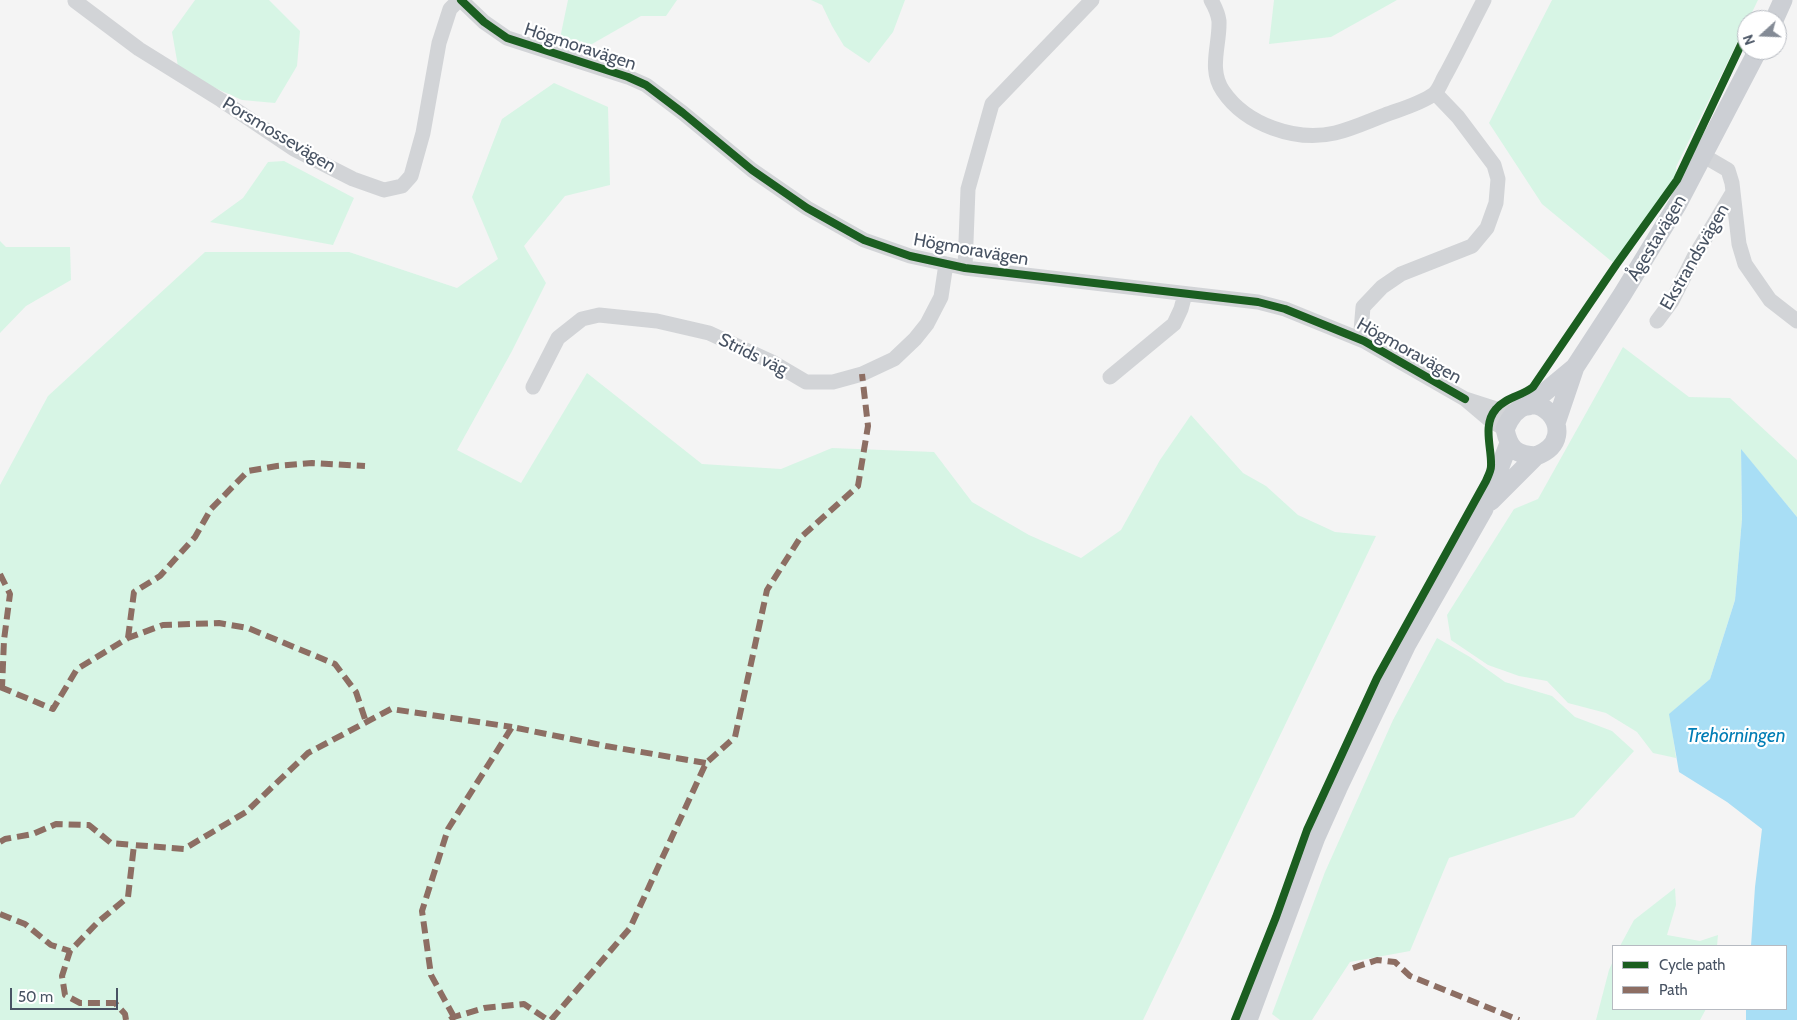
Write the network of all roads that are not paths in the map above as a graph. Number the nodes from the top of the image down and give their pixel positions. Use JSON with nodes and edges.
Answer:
{"nodes":[{"id":1,"x":460,"y":0,"type":"edge"},
{"id":2,"x":1092,"y":0,"type":"edge"},
{"id":3,"x":1211,"y":0,"type":"edge"},
{"id":4,"x":1484,"y":0,"type":"edge"},
{"id":5,"x":75,"y":1,"type":"edge"},
{"id":6,"x":1753,"y":60,"type":"edge"},
{"id":7,"x":1435,"y":93,"type":"junction"},
{"id":8,"x":1704,"y":156,"type":"junction"},
{"id":9,"x":1733,"y":192,"type":"junction"},
{"id":10,"x":946,"y":264,"type":"junction"},
{"id":11,"x":965,"y":268,"type":"junction"},
{"id":12,"x":1185,"y":294,"type":"junction"},
{"id":13,"x":1657,"y":321,"type":"dead end"},
{"id":14,"x":1797,"y":321,"type":"edge"},
{"id":15,"x":1364,"y":341,"type":"junction"},
{"id":16,"x":1575,"y":367,"type":"junction"},
{"id":17,"x":1110,"y":377,"type":"dead end"},
{"id":18,"x":533,"y":387,"type":"dead end"},
{"id":19,"x":1514,"y":423,"type":"junction"},
{"id":20,"x":1556,"y":423,"type":"junction"},
{"id":21,"x":1536,"y":456,"type":"junction"},
{"id":22,"x":1484,"y":509,"type":"junction"},
{"id":23,"x":1248,"y":1020,"type":"edge"}],
"edges":[{"from":1,"to":5,"type":"street","name":"Porsmossevägen"},
{"from":1,"to":10,"type":"street","name":"Högmoravägen"},
{"from":2,"to":11,"type":"street"},
{"from":3,"to":7,"type":"street"},
{"from":4,"to":7,"type":"street"},
{"from":6,"to":8,"type":"main road","name":"Ågestavägen"},
{"from":7,"to":15,"type":"street"},
{"from":8,"to":9,"type":"street","name":"Ekstrandsvägen"},
{"from":8,"to":16,"type":"main road","name":"Ågestavägen"},
{"from":9,"to":13,"type":"street","name":"Ekstrandsvägen"},
{"from":9,"to":14,"type":"street","name":"Ekstrandsvägen"},
{"from":10,"to":11,"type":"street","name":"Högmoravägen"},
{"from":10,"to":18,"type":"street","name":"Strids väg"},
{"from":11,"to":12,"type":"street","name":"Högmoravägen"},
{"from":12,"to":15,"type":"street","name":"Högmoravägen"},
{"from":12,"to":17,"type":"street"},
{"from":15,"to":19,"type":"street","name":"Högmoravägen"},
{"from":16,"to":19,"type":"main road","name":"Ågestavägen"},
{"from":16,"to":20,"type":"main road","name":"Ågestavägen"},
{"from":19,"to":20,"type":"main road"},
{"from":19,"to":21,"type":"main road"},
{"from":19,"to":22,"type":"main road","name":"Ågestavägen"},
{"from":20,"to":21,"type":"main road","name":"Ågestavägen"},
{"from":21,"to":22,"type":"main road","name":"Ågestavägen"},
{"from":22,"to":23,"type":"main road","name":"Ågestavägen"}]}
